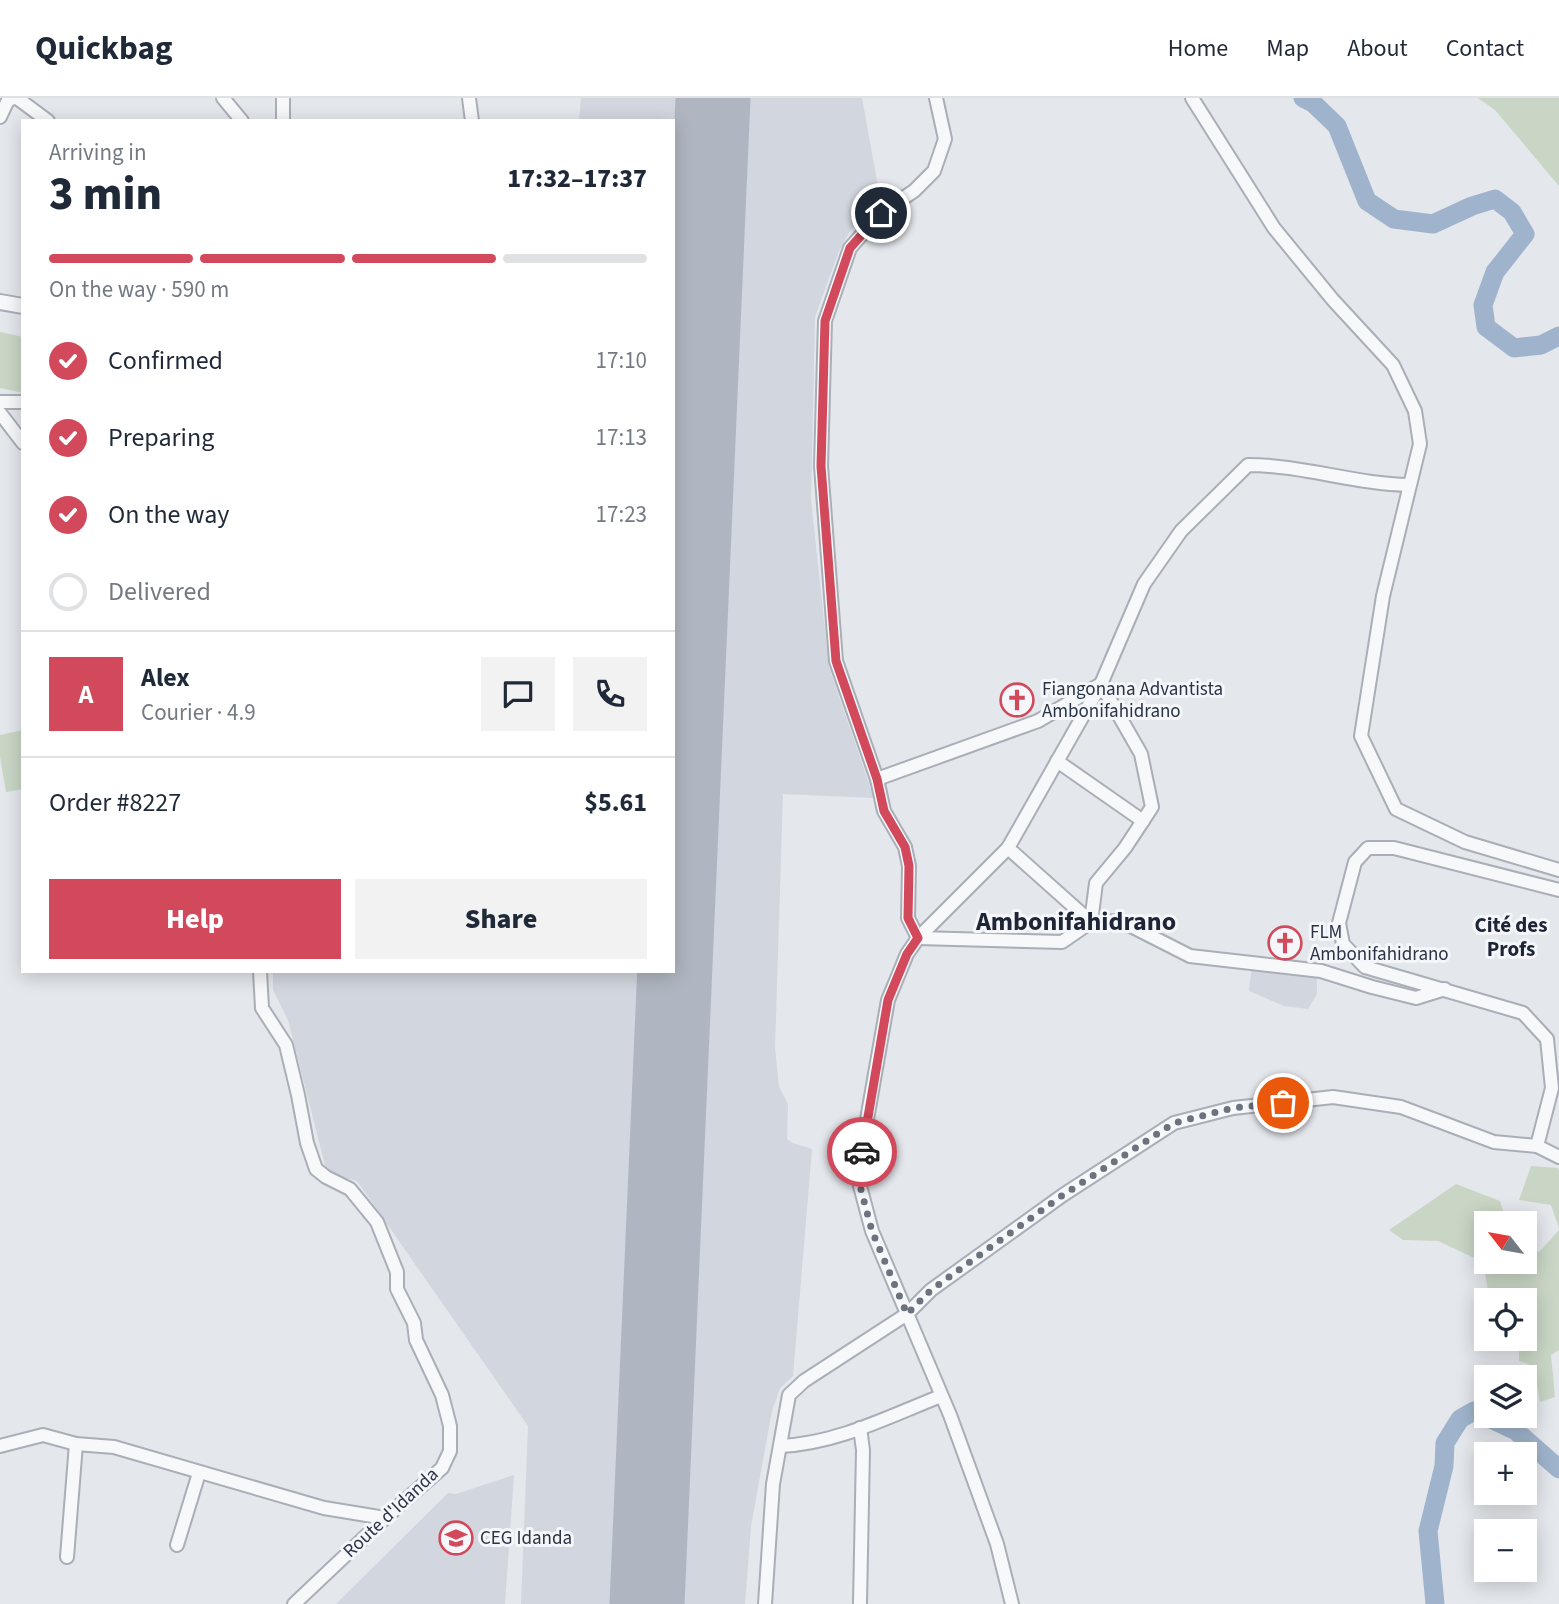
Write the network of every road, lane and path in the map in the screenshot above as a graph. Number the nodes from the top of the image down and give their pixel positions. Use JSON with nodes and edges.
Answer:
{"nodes":[{"id":1,"x":15,"y":98,"type":"edge"},
{"id":2,"x":223,"y":98,"type":"edge"},
{"id":3,"x":283,"y":98,"type":"edge"},
{"id":4,"x":469,"y":98,"type":"edge"},
{"id":5,"x":936,"y":98,"type":"edge"},
{"id":6,"x":1192,"y":98,"type":"edge"},
{"id":7,"x":0,"y":117,"type":"edge"},
{"id":8,"x":45,"y":119,"type":"edge"},
{"id":9,"x":240,"y":119,"type":"edge"},
{"id":10,"x":283,"y":119,"type":"edge"},
{"id":11,"x":472,"y":119,"type":"edge"},
{"id":12,"x":0,"y":302,"type":"edge"},
{"id":13,"x":21,"y":306,"type":"edge"},
{"id":14,"x":0,"y":402,"type":"edge"},
{"id":15,"x":21,"y":402,"type":"edge"},
{"id":16,"x":0,"y":413,"type":"edge"},
{"id":17,"x":21,"y":440,"type":"edge"},
{"id":18,"x":1409,"y":485,"type":"junction"},
{"id":19,"x":1101,"y":684,"type":"junction"},
{"id":20,"x":1057,"y":761,"type":"junction"},
{"id":21,"x":877,"y":779,"type":"junction"},
{"id":22,"x":1143,"y":821,"type":"junction"},
{"id":23,"x":1008,"y":848,"type":"junction"},
{"id":24,"x":1559,"y":870,"type":"edge"},
{"id":25,"x":1559,"y":890,"type":"edge"},
{"id":26,"x":1091,"y":922,"type":"junction"},
{"id":27,"x":918,"y":938,"type":"junction"},
{"id":28,"x":260,"y":973,"type":"edge"},
{"id":29,"x":1445,"y":989,"type":"junction"},
{"id":30,"x":1537,"y":1146,"type":"junction"},
{"id":31,"x":1559,"y":1157,"type":"edge"},
{"id":32,"x":907,"y":1314,"type":"junction"},
{"id":33,"x":941,"y":1396,"type":"junction"},
{"id":34,"x":860,"y":1428,"type":"junction"},
{"id":35,"x":76,"y":1444,"type":"junction"},
{"id":36,"x":0,"y":1446,"type":"edge"},
{"id":37,"x":780,"y":1446,"type":"junction"},
{"id":38,"x":199,"y":1474,"type":"junction"},
{"id":39,"x":385,"y":1518,"type":"junction"},
{"id":40,"x":177,"y":1545,"type":"dead end"},
{"id":41,"x":66,"y":1557,"type":"dead end"},
{"id":42,"x":860,"y":1602,"type":"edge"},
{"id":43,"x":294,"y":1604,"type":"edge"},
{"id":44,"x":765,"y":1604,"type":"edge"},
{"id":45,"x":1012,"y":1604,"type":"edge"}],
"edges":[{"from":1,"to":7,"type":"street"},
{"from":1,"to":8,"type":"street"},
{"from":2,"to":9,"type":"street"},
{"from":3,"to":10,"type":"street"},
{"from":4,"to":11,"type":"street"},
{"from":5,"to":21,"type":"street"},
{"from":6,"to":18,"type":"street"},
{"from":12,"to":13,"type":"street"},
{"from":14,"to":15,"type":"street"},
{"from":16,"to":17,"type":"street"},
{"from":18,"to":19,"type":"street"},
{"from":18,"to":24,"type":"street"},
{"from":19,"to":20,"type":"street"},
{"from":19,"to":21,"type":"street"},
{"from":19,"to":22,"type":"street"},
{"from":20,"to":22,"type":"street"},
{"from":20,"to":23,"type":"street"},
{"from":21,"to":27,"type":"street"},
{"from":22,"to":26,"type":"street"},
{"from":23,"to":26,"type":"street"},
{"from":23,"to":27,"type":"street"},
{"from":25,"to":29,"type":"street"},
{"from":26,"to":27,"type":"street"},
{"from":26,"to":29,"type":"street"},
{"from":27,"to":32,"type":"street"},
{"from":28,"to":39,"type":"street","name":"Route d'Idanda"},
{"from":29,"to":30,"type":"street"},
{"from":30,"to":31,"type":"street"},
{"from":30,"to":32,"type":"street"},
{"from":32,"to":33,"type":"street"},
{"from":32,"to":37,"type":"street"},
{"from":33,"to":34,"type":"street"},
{"from":33,"to":45,"type":"street"},
{"from":34,"to":37,"type":"street"},
{"from":34,"to":42,"type":"street"},
{"from":35,"to":36,"type":"street"},
{"from":35,"to":38,"type":"street"},
{"from":35,"to":41,"type":"street"},
{"from":37,"to":44,"type":"street"},
{"from":38,"to":39,"type":"street"},
{"from":38,"to":40,"type":"street"},
{"from":39,"to":43,"type":"street","name":"Route d'Idanda"}]}
